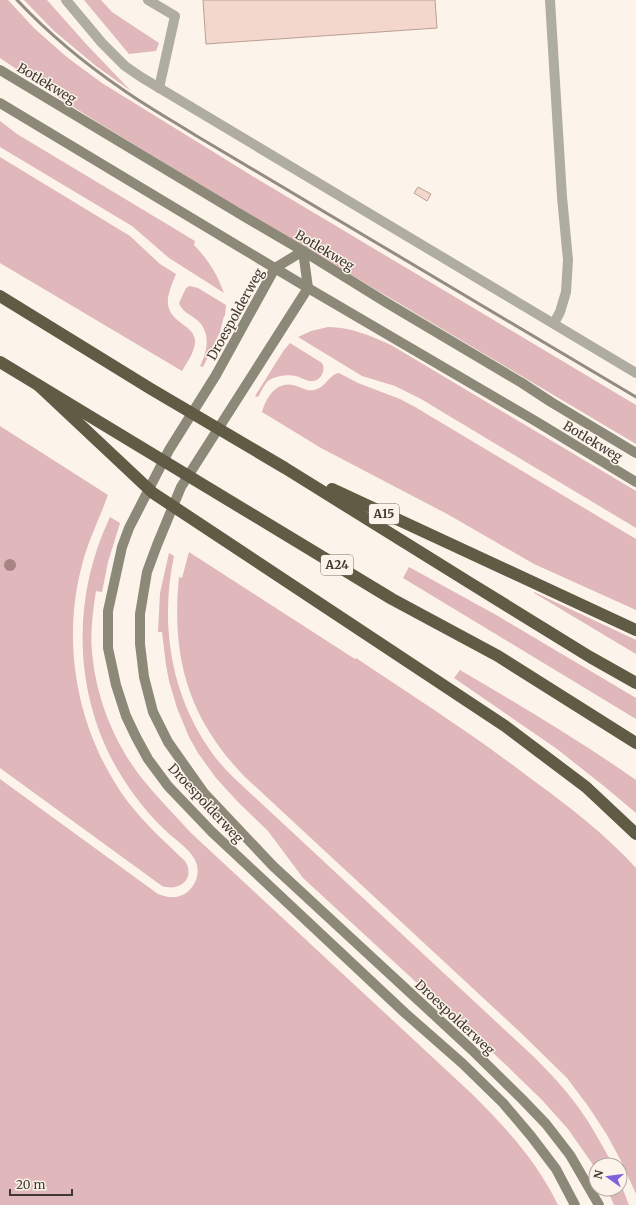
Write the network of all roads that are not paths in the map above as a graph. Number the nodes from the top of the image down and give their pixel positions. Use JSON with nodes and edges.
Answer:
{"nodes":[{"id":1,"x":66,"y":0,"type":"edge"},
{"id":2,"x":148,"y":0,"type":"edge"},
{"id":3,"x":550,"y":0,"type":"edge"},
{"id":4,"x":0,"y":70,"type":"edge"},
{"id":5,"x":159,"y":88,"type":"junction"},
{"id":6,"x":0,"y":103,"type":"edge"},
{"id":7,"x":303,"y":250,"type":"junction"},
{"id":8,"x":275,"y":268,"type":"junction"},
{"id":9,"x":308,"y":288,"type":"junction"},
{"id":10,"x":0,"y":296,"type":"edge"},
{"id":11,"x":554,"y":323,"type":"junction"},
{"id":12,"x":0,"y":362,"type":"edge"},
{"id":13,"x":636,"y":373,"type":"edge"},
{"id":14,"x":38,"y":385,"type":"junction"},
{"id":15,"x":636,"y":453,"type":"edge"},
{"id":16,"x":285,"y":468,"type":"junction"},
{"id":17,"x":636,"y":482,"type":"edge"},
{"id":18,"x":636,"y":630,"type":"edge"},
{"id":19,"x":636,"y":683,"type":"edge"},
{"id":20,"x":636,"y":743,"type":"edge"},
{"id":21,"x":636,"y":834,"type":"edge"},
{"id":22,"x":575,"y":1205,"type":"edge"},
{"id":23,"x":599,"y":1205,"type":"edge"}],
"edges":[{"from":1,"to":5,"type":"street"},
{"from":2,"to":5,"type":"street"},
{"from":3,"to":11,"type":"street"},
{"from":4,"to":7,"type":"main road","name":"Botlekweg"},
{"from":5,"to":11,"type":"street"},
{"from":6,"to":8,"type":"main road","name":"Botlekweg"},
{"from":7,"to":8,"type":"main road","name":"Droespolderweg"},
{"from":7,"to":9,"type":"main road"},
{"from":7,"to":15,"type":"main road","name":"Botlekweg"},
{"from":8,"to":9,"type":"main road","name":"Botlekweg"},
{"from":8,"to":22,"type":"main road","name":"Droespolderweg"},
{"from":9,"to":17,"type":"main road","name":"Botlekweg"},
{"from":9,"to":23,"type":"main road","name":"Droespolderweg"},
{"from":10,"to":16,"type":"highway"},
{"from":11,"to":13,"type":"street"},
{"from":12,"to":14,"type":"highway","number":"A24"},
{"from":14,"to":20,"type":"highway","number":"A24"},
{"from":14,"to":21,"type":"highway","number":"A24"},
{"from":16,"to":18,"type":"highway","number":"A15"},
{"from":16,"to":19,"type":"highway"}]}
